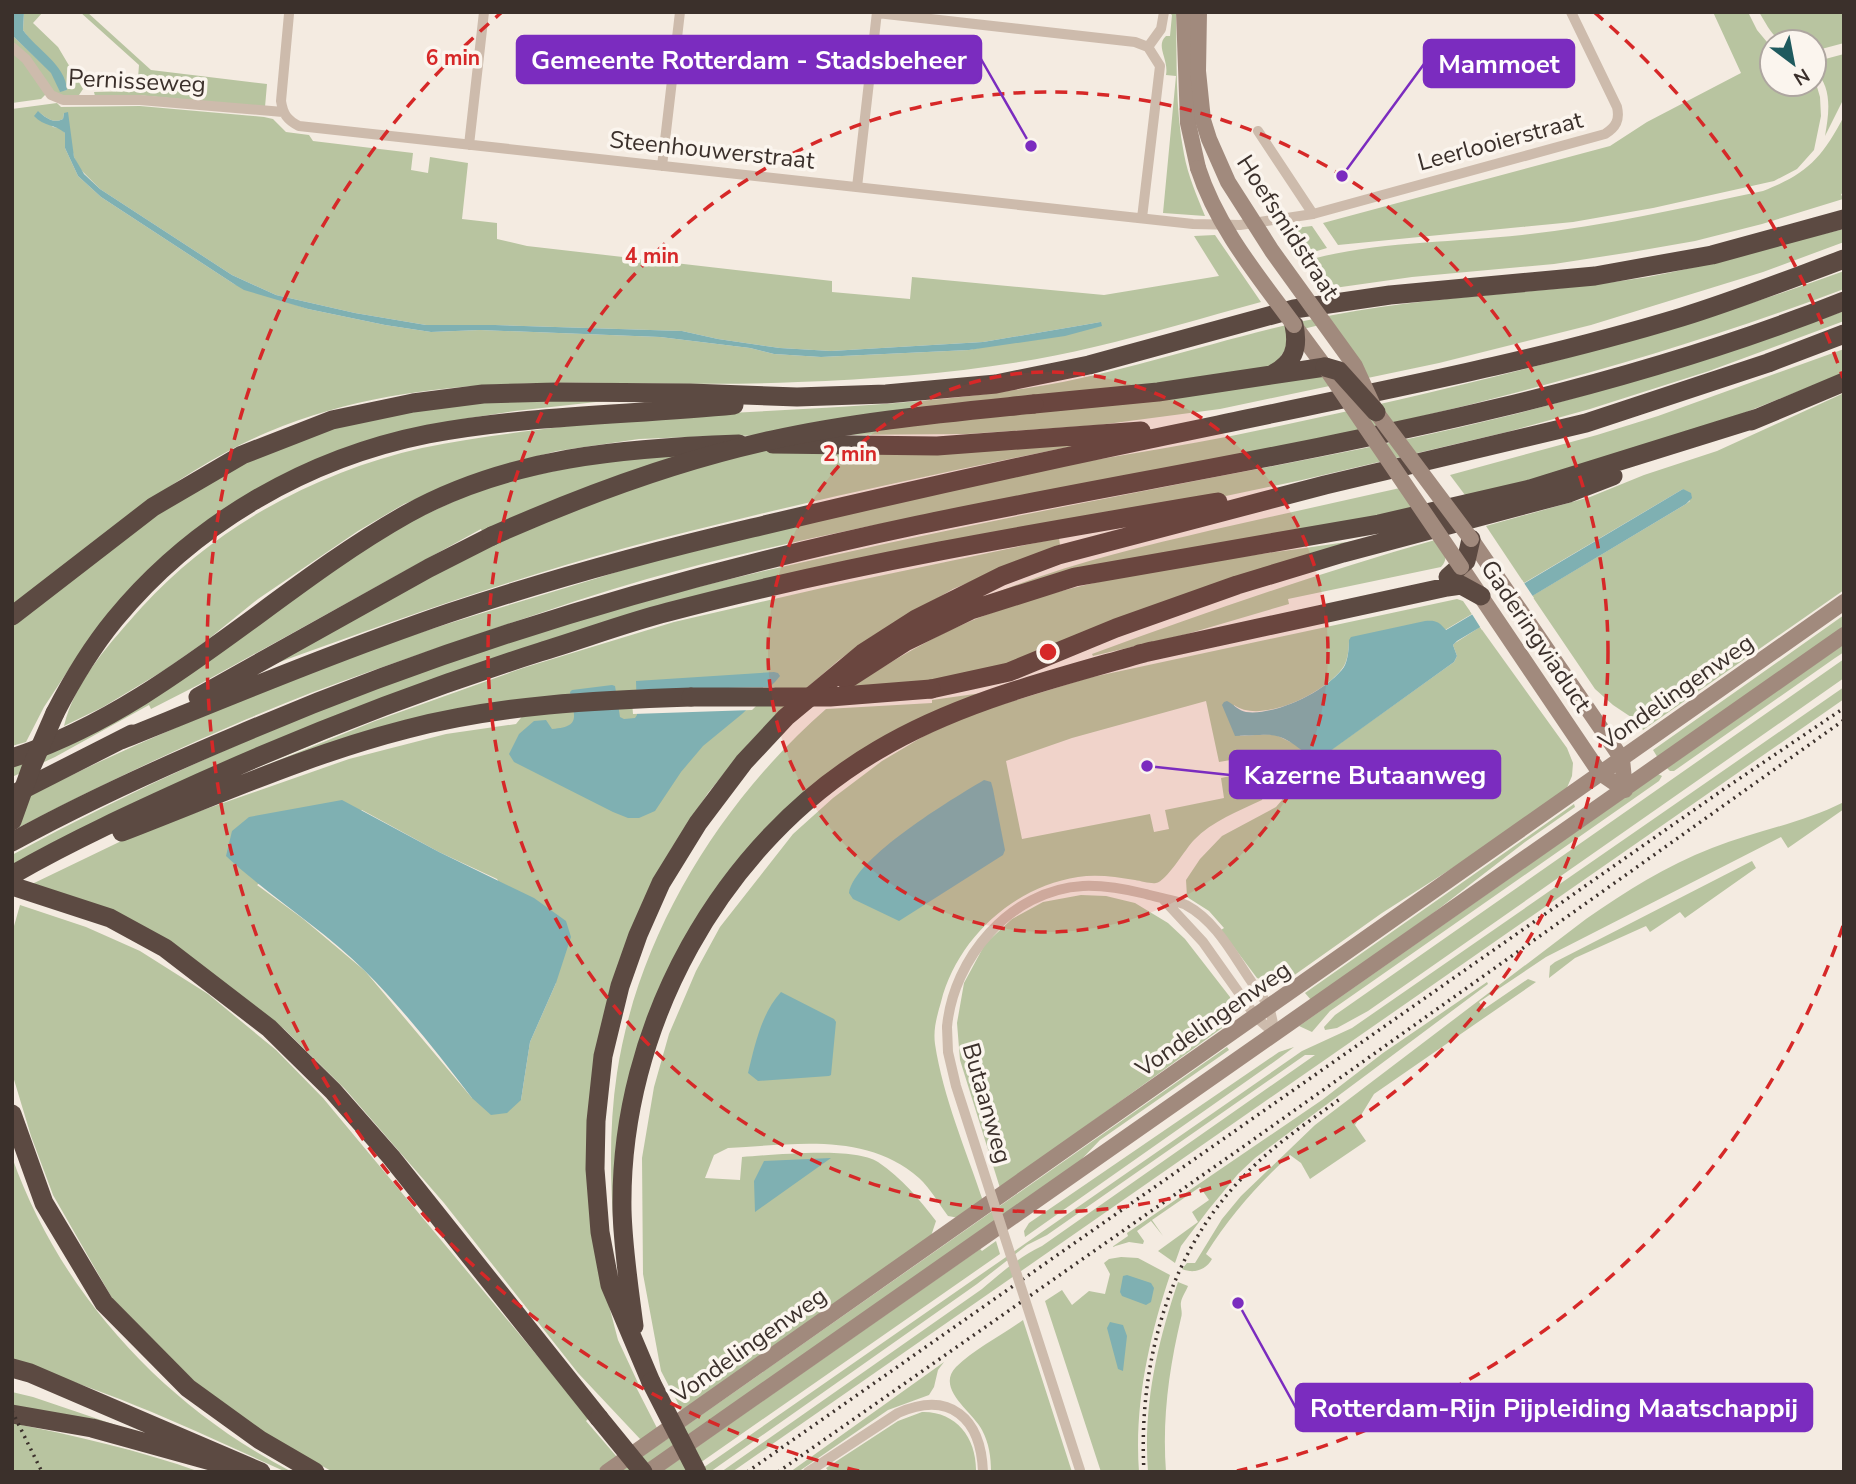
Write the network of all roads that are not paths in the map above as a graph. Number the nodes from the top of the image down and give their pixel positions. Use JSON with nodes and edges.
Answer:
{"nodes":[{"id":1,"x":484,"y":12,"type":"edge"},
{"id":2,"x":680,"y":12,"type":"edge"},
{"id":3,"x":1164,"y":12,"type":"edge"},
{"id":4,"x":1184,"y":12,"type":"edge"},
{"id":5,"x":1199,"y":12,"type":"edge"},
{"id":6,"x":1571,"y":12,"type":"edge"},
{"id":7,"x":877,"y":13,"type":"edge"},
{"id":8,"x":289,"y":14,"type":"dead end"},
{"id":9,"x":12,"y":47,"type":"edge"},
{"id":10,"x":1148,"y":47,"type":"junction"},
{"id":11,"x":283,"y":112,"type":"junction"},
{"id":12,"x":1258,"y":131,"type":"dead end"},
{"id":13,"x":469,"y":145,"type":"junction"},
{"id":14,"x":662,"y":166,"type":"junction"},
{"id":15,"x":857,"y":187,"type":"junction"},
{"id":16,"x":1313,"y":214,"type":"junction"},
{"id":17,"x":1142,"y":218,"type":"junction"},
{"id":18,"x":1844,"y":219,"type":"edge"},
{"id":19,"x":1844,"y":259,"type":"edge"},
{"id":20,"x":1844,"y":301,"type":"edge"},
{"id":21,"x":1294,"y":325,"type":"junction"},
{"id":22,"x":1844,"y":334,"type":"edge"},
{"id":23,"x":1325,"y":367,"type":"junction"},
{"id":24,"x":1269,"y":377,"type":"junction"},
{"id":25,"x":1844,"y":382,"type":"edge"},
{"id":26,"x":797,"y":397,"type":"junction"},
{"id":27,"x":1376,"y":412,"type":"junction"},
{"id":28,"x":1761,"y":417,"type":"junction"},
{"id":29,"x":1219,"y":424,"type":"junction"},
{"id":30,"x":1325,"y":485,"type":"junction"},
{"id":31,"x":1471,"y":539,"type":"junction"},
{"id":32,"x":1461,"y":567,"type":"junction"},
{"id":33,"x":1427,"y":591,"type":"junction"},
{"id":34,"x":1481,"y":596,"type":"junction"},
{"id":35,"x":1844,"y":603,"type":"edge"},
{"id":36,"x":12,"y":616,"type":"edge"},
{"id":37,"x":1844,"y":635,"type":"edge"},
{"id":38,"x":1151,"y":651,"type":"junction"},
{"id":39,"x":940,"y":687,"type":"junction"},
{"id":40,"x":121,"y":740,"type":"junction"},
{"id":41,"x":12,"y":758,"type":"edge"},
{"id":42,"x":1622,"y":759,"type":"junction"},
{"id":43,"x":744,"y":762,"type":"junction"},
{"id":44,"x":1600,"y":773,"type":"junction"},
{"id":45,"x":1625,"y":790,"type":"junction"},
{"id":46,"x":12,"y":795,"type":"edge"},
{"id":47,"x":12,"y":821,"type":"edge"},
{"id":48,"x":12,"y":842,"type":"edge"},
{"id":49,"x":16,"y":877,"type":"edge"},
{"id":50,"x":1180,"y":907,"type":"junction"},
{"id":51,"x":1263,"y":1012,"type":"junction"},
{"id":52,"x":1275,"y":1034,"type":"junction"},
{"id":53,"x":12,"y":1114,"type":"edge"},
{"id":54,"x":637,"y":1348,"type":"junction"},
{"id":55,"x":12,"y":1368,"type":"edge"},
{"id":56,"x":12,"y":1377,"type":"edge"},
{"id":57,"x":82,"y":1395,"type":"junction"},
{"id":58,"x":12,"y":1414,"type":"edge"},
{"id":59,"x":1080,"y":1471,"type":"edge"},
{"id":60,"x":251,"y":1472,"type":"edge"},
{"id":61,"x":261,"y":1472,"type":"edge"},
{"id":62,"x":315,"y":1472,"type":"edge"},
{"id":63,"x":607,"y":1472,"type":"edge"},
{"id":64,"x":646,"y":1472,"type":"edge"},
{"id":65,"x":697,"y":1472,"type":"edge"},
{"id":66,"x":808,"y":1472,"type":"edge"},
{"id":67,"x":983,"y":1472,"type":"edge"}],
"edges":[{"from":1,"to":13,"type":"street"},
{"from":2,"to":14,"type":"street"},
{"from":3,"to":10,"type":"street"},
{"from":4,"to":21,"type":"main road","name":"Hoefsmidstraat","bridge":true},
{"from":5,"to":27,"type":"main road","name":"Hoefsmidstraat","bridge":true},
{"from":6,"to":16,"type":"street","name":"Leerlooierstraat"},
{"from":7,"to":10,"type":"street"},
{"from":7,"to":15,"type":"street"},
{"from":8,"to":11,"type":"street"},
{"from":9,"to":11,"type":"street","name":"Pernisseweg"},
{"from":10,"to":17,"type":"street"},
{"from":11,"to":13,"type":"street","name":"Steenhouwerstraat"},
{"from":12,"to":16,"type":"street","name":"Hoefsmidstraat"},
{"from":13,"to":14,"type":"street","name":"Steenhouwerstraat"},
{"from":14,"to":15,"type":"street","name":"Steenhouwerstraat"},
{"from":15,"to":17,"type":"street","name":"Steenhouwerstraat"},
{"from":16,"to":17,"type":"street","name":"Steenhouwerstraat"},
{"from":18,"to":26,"type":"highway"},
{"from":19,"to":29,"type":"highway"},
{"from":20,"to":48,"type":"highway"},
{"from":21,"to":23,"type":"main road","name":"Hoefsmidstraat"},
{"from":21,"to":24,"type":"highway"},
{"from":22,"to":30,"type":"highway"},
{"from":23,"to":24,"type":"highway"},
{"from":23,"to":27,"type":"highway","bridge":true},
{"from":23,"to":32,"type":"main road","name":"Gaderingviaduct","bridge":true},
{"from":24,"to":40,"type":"highway","bridge":true},
{"from":25,"to":28,"type":"highway"},
{"from":26,"to":36,"type":"highway"},
{"from":26,"to":47,"type":"highway","bridge":true},
{"from":27,"to":31,"type":"main road","name":"Gaderingviaduct","bridge":true},
{"from":28,"to":39,"type":"highway"},
{"from":28,"to":43,"type":"highway"},
{"from":29,"to":40,"type":"highway"},
{"from":29,"to":41,"type":"highway"},
{"from":30,"to":43,"type":"highway"},
{"from":30,"to":49,"type":"highway"},
{"from":31,"to":32,"type":"highway"},
{"from":31,"to":42,"type":"main road","name":"Gaderingviaduct"},
{"from":32,"to":33,"type":"highway"},
{"from":32,"to":34,"type":"main road","name":"Gaderingviaduct"},
{"from":33,"to":34,"type":"highway"},
{"from":33,"to":38,"type":"highway"},
{"from":34,"to":44,"type":"main road","name":"Gaderingviaduct"},
{"from":35,"to":42,"type":"main road","name":"Vondelingenweg"},
{"from":37,"to":45,"type":"main road","name":"Vondelingenweg"},
{"from":38,"to":39,"type":"highway"},
{"from":38,"to":54,"type":"highway"},
{"from":39,"to":49,"type":"highway","bridge":true},
{"from":40,"to":46,"type":"highway"},
{"from":42,"to":44,"type":"main road","name":"Vondelingenweg"},
{"from":42,"to":45,"type":"main road","name":"Gaderingviaduct"},
{"from":43,"to":54,"type":"highway"},
{"from":44,"to":45,"type":"main road","name":"Gaderingviaduct"},
{"from":44,"to":51,"type":"main road","name":"Vondelingenweg"},
{"from":45,"to":52,"type":"main road","name":"Vondelingenweg"},
{"from":49,"to":64,"type":"highway","bridge":true},
{"from":50,"to":51,"type":"street","name":"Butaanweg"},
{"from":50,"to":51,"type":"street","name":"Butaanweg"},
{"from":50,"to":59,"type":"street","name":"Butaanweg","bridge":true},
{"from":51,"to":52,"type":"street","name":"Butaanweg"},
{"from":51,"to":63,"type":"main road","name":"Vondelingenweg"},
{"from":52,"to":64,"type":"main road","name":"Vondelingenweg"},
{"from":53,"to":62,"type":"highway"},
{"from":54,"to":65,"type":"highway","bridge":true},
{"from":55,"to":57,"type":"highway"},
{"from":56,"to":57,"type":"highway"},
{"from":57,"to":61,"type":"highway"},
{"from":58,"to":60,"type":"highway"},
{"from":66,"to":67,"type":"street"}]}
